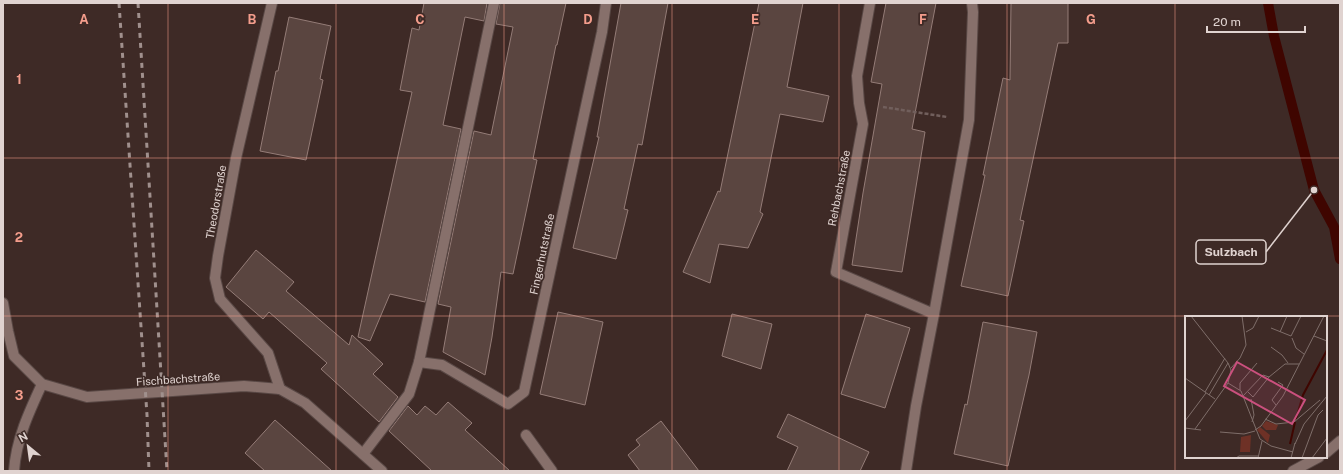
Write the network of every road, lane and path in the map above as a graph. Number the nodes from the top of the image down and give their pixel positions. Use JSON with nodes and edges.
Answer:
{"nodes":[{"id":1,"x":272,"y":3,"type":"edge"},
{"id":2,"x":494,"y":3,"type":"edge"},
{"id":3,"x":606,"y":3,"type":"edge"},
{"id":4,"x":870,"y":3,"type":"edge"},
{"id":5,"x":972,"y":3,"type":"edge"},
{"id":6,"x":859,"y":103,"type":"junction"},
{"id":7,"x":969,"y":120,"type":"junction"},
{"id":8,"x":3,"y":303,"type":"edge"},
{"id":9,"x":934,"y":314,"type":"junction"},
{"id":10,"x":419,"y":362,"type":"junction"},
{"id":11,"x":42,"y":384,"type":"junction"},
{"id":12,"x":280,"y":389,"type":"junction"},
{"id":13,"x":526,"y":435,"type":"dead end"},
{"id":14,"x":1340,"y":441,"type":"edge"},
{"id":15,"x":1327,"y":452,"type":"edge"},
{"id":16,"x":363,"y":454,"type":"junction"},
{"id":17,"x":1318,"y":458,"type":"edge"},
{"id":18,"x":14,"y":471,"type":"edge"},
{"id":19,"x":382,"y":471,"type":"edge"},
{"id":20,"x":552,"y":471,"type":"edge"},
{"id":21,"x":906,"y":471,"type":"edge"},
{"id":22,"x":1293,"y":471,"type":"edge"}],
"edges":[{"from":1,"to":12,"type":"street","name":"Theodorstraße"},
{"from":2,"to":10,"type":"street"},
{"from":3,"to":10,"type":"street","name":"Fingerhutstraße"},
{"from":4,"to":6,"type":"street","name":"Rehbachstraße"},
{"from":5,"to":7,"type":"street"},
{"from":6,"to":7,"type":"path"},
{"from":6,"to":9,"type":"street","name":"Rehbachstraße"},
{"from":7,"to":9,"type":"street"},
{"from":8,"to":11,"type":"street","name":"Fischbachstraße"},
{"from":9,"to":21,"type":"street"},
{"from":10,"to":16,"type":"street"},
{"from":11,"to":12,"type":"street","name":"Fischbachstraße"},
{"from":11,"to":18,"type":"street"},
{"from":12,"to":16,"type":"street","name":"Fischbachstraße"},
{"from":13,"to":20,"type":"street"},
{"from":14,"to":15,"type":"street"},
{"from":16,"to":19,"type":"street","name":"Fischbachstraße"},
{"from":17,"to":22,"type":"street"}]}
